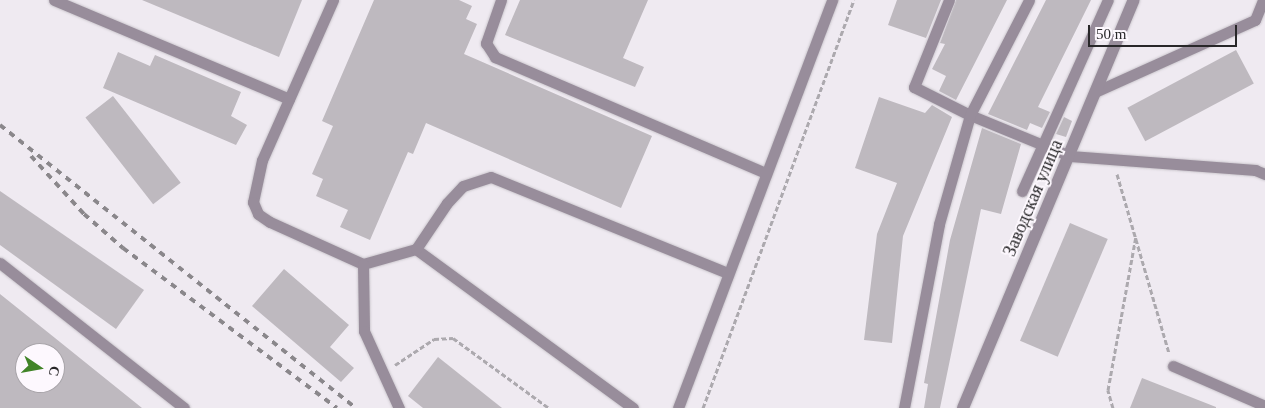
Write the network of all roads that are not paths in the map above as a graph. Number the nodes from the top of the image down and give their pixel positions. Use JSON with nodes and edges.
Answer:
{"nodes":[{"id":1,"x":54,"y":0,"type":"edge"},
{"id":2,"x":333,"y":0,"type":"edge"},
{"id":3,"x":501,"y":0,"type":"edge"},
{"id":4,"x":832,"y":0,"type":"edge"},
{"id":5,"x":949,"y":0,"type":"edge"},
{"id":6,"x":1029,"y":0,"type":"edge"},
{"id":7,"x":1108,"y":0,"type":"edge"},
{"id":8,"x":1134,"y":0,"type":"edge"},
{"id":9,"x":1263,"y":0,"type":"edge"},
{"id":10,"x":1097,"y":90,"type":"junction"},
{"id":11,"x":290,"y":99,"type":"junction"},
{"id":12,"x":970,"y":115,"type":"junction"},
{"id":13,"x":1041,"y":145,"type":"junction"},
{"id":14,"x":1070,"y":156,"type":"junction"},
{"id":15,"x":766,"y":173,"type":"junction"},
{"id":16,"x":1265,"y":174,"type":"edge"},
{"id":17,"x":1022,"y":191,"type":"dead end"},
{"id":18,"x":416,"y":249,"type":"junction"},
{"id":19,"x":0,"y":263,"type":"edge"},
{"id":20,"x":363,"y":264,"type":"junction"},
{"id":21,"x":727,"y":273,"type":"junction"},
{"id":22,"x":1173,"y":366,"type":"road end"},
{"id":23,"x":1265,"y":406,"type":"edge"},
{"id":24,"x":184,"y":408,"type":"edge"},
{"id":25,"x":400,"y":408,"type":"edge"},
{"id":26,"x":633,"y":408,"type":"edge"},
{"id":27,"x":678,"y":408,"type":"edge"},
{"id":28,"x":904,"y":408,"type":"edge"},
{"id":29,"x":963,"y":408,"type":"edge"}],
"edges":[{"from":1,"to":11,"type":"lane"},
{"from":2,"to":11,"type":"lane"},
{"from":3,"to":15,"type":"lane"},
{"from":4,"to":15,"type":"lane"},
{"from":5,"to":12,"type":"lane"},
{"from":6,"to":12,"type":"lane"},
{"from":7,"to":13,"type":"lane"},
{"from":8,"to":10,"type":"street","name":"Заводская улица"},
{"from":9,"to":10,"type":"lane"},
{"from":10,"to":14,"type":"street","name":"Заводская улица"},
{"from":11,"to":20,"type":"lane"},
{"from":12,"to":13,"type":"lane"},
{"from":12,"to":28,"type":"lane"},
{"from":13,"to":14,"type":"lane"},
{"from":13,"to":17,"type":"lane"},
{"from":14,"to":16,"type":"lane"},
{"from":14,"to":29,"type":"street","name":"Заводская улица"},
{"from":15,"to":21,"type":"lane"},
{"from":18,"to":20,"type":"lane"},
{"from":18,"to":21,"type":"lane"},
{"from":18,"to":26,"type":"lane"},
{"from":19,"to":24,"type":"lane"},
{"from":20,"to":25,"type":"lane"},
{"from":21,"to":27,"type":"lane"},
{"from":22,"to":23,"type":"lane"}]}
